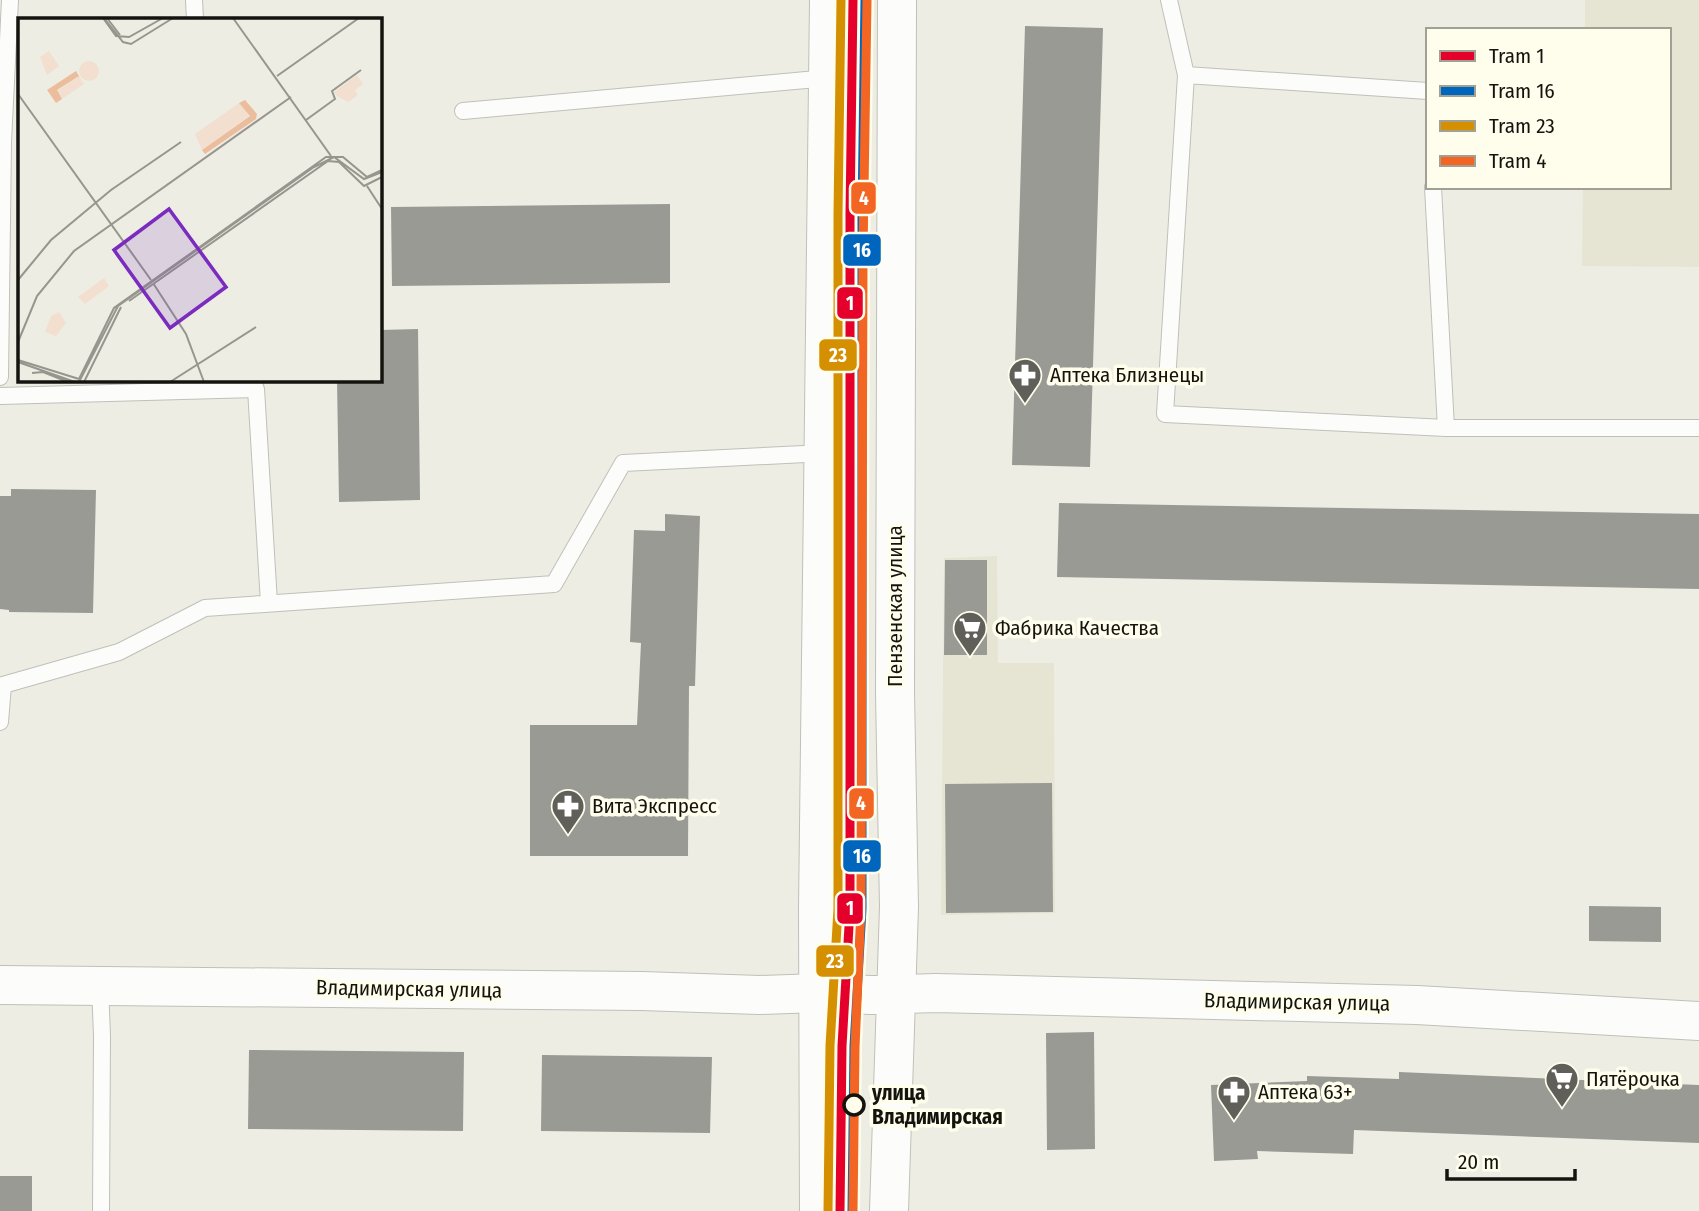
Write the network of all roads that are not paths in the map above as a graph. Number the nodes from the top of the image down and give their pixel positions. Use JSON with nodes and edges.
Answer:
{"nodes":[{"id":1,"x":10,"y":0,"type":"edge"},
{"id":2,"x":194,"y":0,"type":"edge"},
{"id":3,"x":829,"y":0,"type":"edge"},
{"id":4,"x":897,"y":0,"type":"edge"},
{"id":5,"x":1169,"y":0,"type":"edge"},
{"id":6,"x":195,"y":18,"type":"edge"},
{"id":7,"x":1186,"y":75,"type":"junction"},
{"id":8,"x":828,"y":78,"type":"junction"},
{"id":9,"x":1426,"y":90,"type":"edge"},
{"id":10,"x":463,"y":111,"type":"dead end"},
{"id":11,"x":11,"y":142,"type":"edge"},
{"id":12,"x":1433,"y":189,"type":"edge"},
{"id":13,"x":0,"y":377,"type":"edge"},
{"id":14,"x":235,"y":385,"type":"edge"},
{"id":15,"x":0,"y":396,"type":"edge"},
{"id":16,"x":1446,"y":428,"type":"junction"},
{"id":17,"x":1699,"y":428,"type":"edge"},
{"id":18,"x":825,"y":453,"type":"junction"},
{"id":19,"x":269,"y":603,"type":"junction"},
{"id":20,"x":0,"y":722,"type":"edge"},
{"id":21,"x":0,"y":985,"type":"edge"},
{"id":22,"x":100,"y":986,"type":"junction"},
{"id":23,"x":818,"y":993,"type":"junction"},
{"id":24,"x":895,"y":995,"type":"junction"},
{"id":25,"x":1699,"y":1021,"type":"edge"},
{"id":26,"x":101,"y":1211,"type":"edge"},
{"id":27,"x":819,"y":1211,"type":"edge"},
{"id":28,"x":889,"y":1211,"type":"edge"}],
"edges":[{"from":1,"to":11,"type":"lane"},
{"from":2,"to":6,"type":"lane"},
{"from":3,"to":8,"type":"main road"},
{"from":4,"to":24,"type":"main road","name":"Пензенская улица"},
{"from":5,"to":7,"type":"lane"},
{"from":7,"to":9,"type":"lane"},
{"from":7,"to":16,"type":"lane"},
{"from":8,"to":10,"type":"lane"},
{"from":8,"to":18,"type":"main road"},
{"from":11,"to":13,"type":"lane"},
{"from":12,"to":16,"type":"lane"},
{"from":14,"to":15,"type":"lane"},
{"from":14,"to":19,"type":"lane"},
{"from":16,"to":17,"type":"lane"},
{"from":18,"to":19,"type":"lane"},
{"from":18,"to":23,"type":"main road"},
{"from":19,"to":20,"type":"lane"},
{"from":21,"to":22,"type":"main road","name":"Владимирская улица"},
{"from":22,"to":23,"type":"main road","name":"Владимирская улица"},
{"from":22,"to":26,"type":"lane"},
{"from":23,"to":24,"type":"main road","name":"Владимирская улица"},
{"from":23,"to":27,"type":"main road"},
{"from":24,"to":25,"type":"main road","name":"Владимирская улица"},
{"from":24,"to":28,"type":"main road","name":"Пензенская улица"}]}
